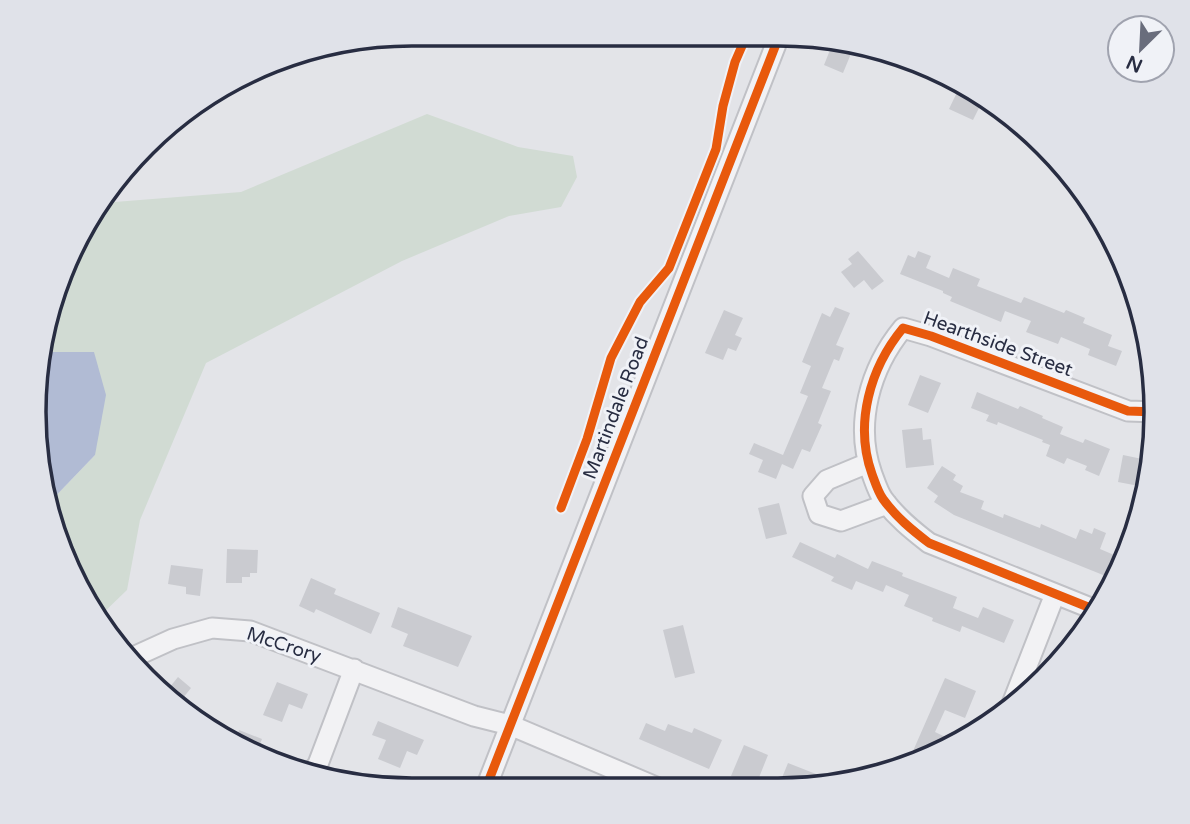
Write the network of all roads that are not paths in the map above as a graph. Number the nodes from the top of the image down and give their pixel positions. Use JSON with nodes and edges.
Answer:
{"nodes":[{"id":1,"x":775,"y":46,"type":"edge"},
{"id":2,"x":1144,"y":412,"type":"edge"},
{"id":3,"x":871,"y":472,"type":"junction"},
{"id":4,"x":887,"y":504,"type":"junction"},
{"id":5,"x":1055,"y":593,"type":"junction"},
{"id":6,"x":1089,"y":606,"type":"edge"},
{"id":7,"x":137,"y":655,"type":"edge"},
{"id":8,"x":354,"y":669,"type":"junction"},
{"id":9,"x":1017,"y":690,"type":"edge"},
{"id":10,"x":510,"y":725,"type":"junction"},
{"id":11,"x":315,"y":765,"type":"edge"},
{"id":12,"x":490,"y":778,"type":"edge"},
{"id":13,"x":635,"y":778,"type":"edge"}],
"edges":[{"from":1,"to":10,"type":"street","name":"Martindale Road"},
{"from":2,"to":3,"type":"street","name":"Hearthside Street"},
{"from":3,"to":4,"type":"street"},
{"from":3,"to":4,"type":"street"},
{"from":4,"to":5,"type":"street"},
{"from":5,"to":6,"type":"street"},
{"from":5,"to":9,"type":"street"},
{"from":7,"to":8,"type":"street","name":"McCrory"},
{"from":8,"to":10,"type":"street","name":"McCrory"},
{"from":8,"to":11,"type":"street"},
{"from":10,"to":12,"type":"street","name":"Martindale Road"},
{"from":10,"to":13,"type":"street","name":"McCrory"}]}
